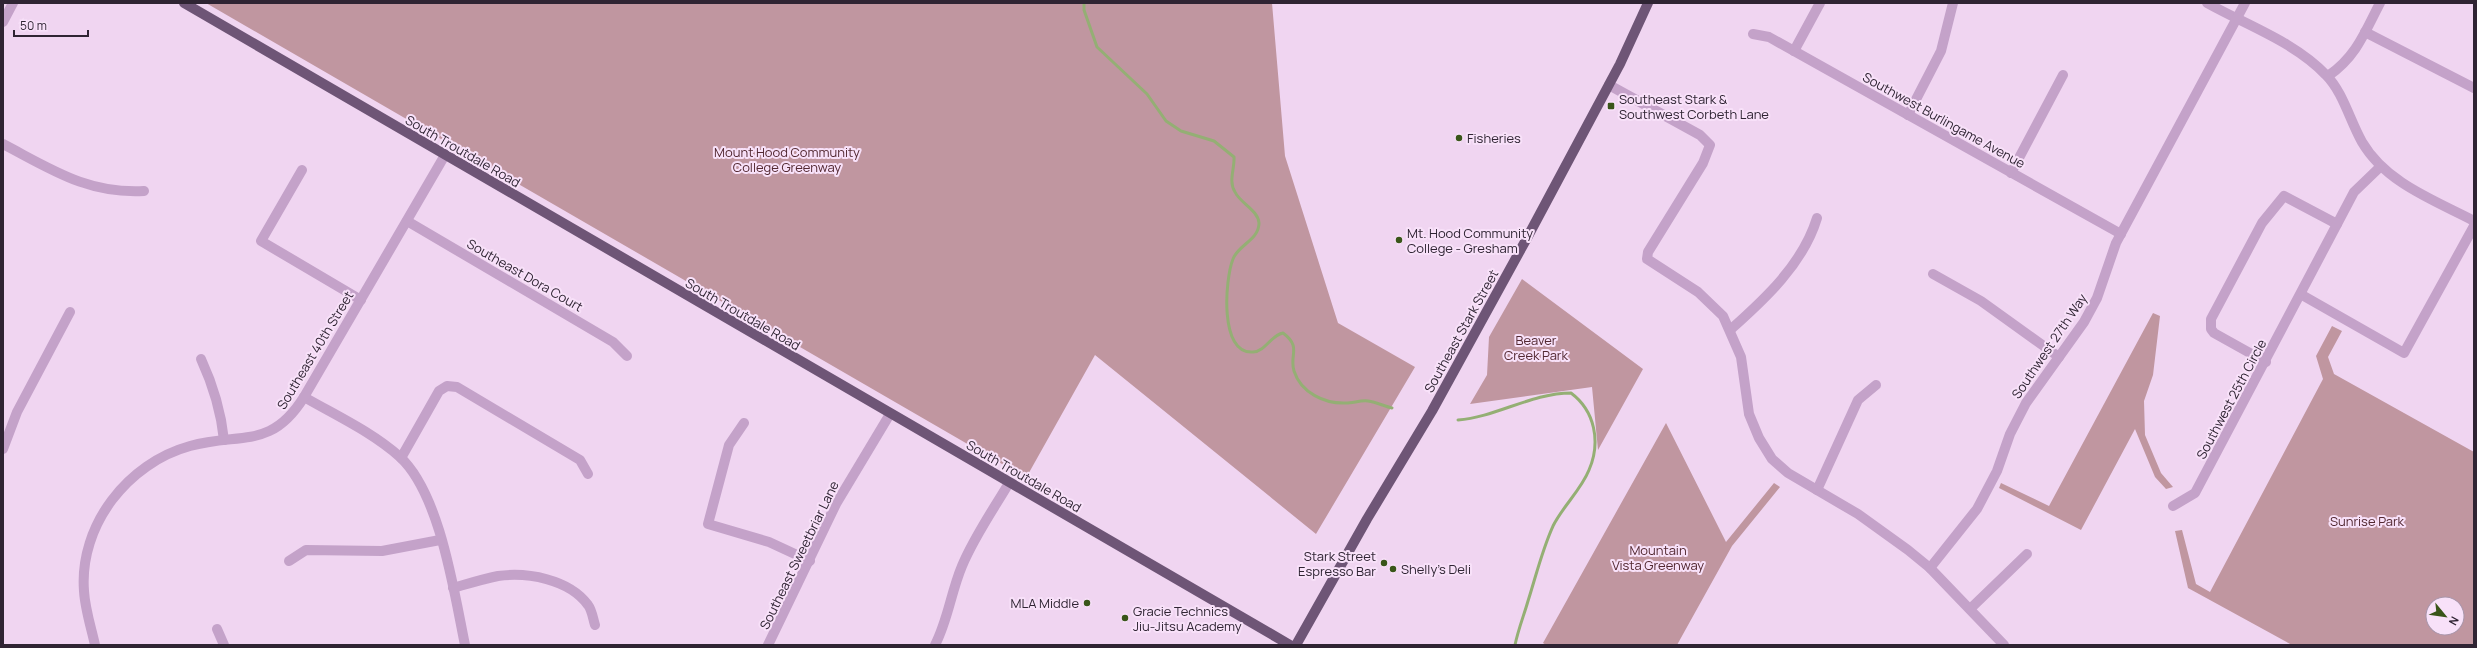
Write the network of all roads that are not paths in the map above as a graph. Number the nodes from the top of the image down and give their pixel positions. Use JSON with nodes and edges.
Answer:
{"nodes":[{"id":1,"x":13,"y":3,"type":"edge"},
{"id":2,"x":184,"y":3,"type":"edge"},
{"id":3,"x":1648,"y":3,"type":"edge"},
{"id":4,"x":1820,"y":3,"type":"edge"},
{"id":5,"x":1953,"y":3,"type":"edge"},
{"id":6,"x":2207,"y":3,"type":"edge"},
{"id":7,"x":2244,"y":3,"type":"edge"},
{"id":8,"x":2380,"y":3,"type":"edge"},
{"id":9,"x":2236,"y":19,"type":"junction"},
{"id":10,"x":3,"y":22,"type":"edge"},
{"id":11,"x":2365,"y":32,"type":"junction"},
{"id":12,"x":1753,"y":34,"type":"dead end"},
{"id":13,"x":1794,"y":51,"type":"junction"},
{"id":14,"x":2064,"y":75,"type":"dead end"},
{"id":15,"x":2328,"y":76,"type":"junction"},
{"id":16,"x":1609,"y":85,"type":"junction"},
{"id":17,"x":2474,"y":88,"type":"edge"},
{"id":18,"x":1908,"y":115,"type":"junction"},
{"id":19,"x":3,"y":144,"type":"edge"},
{"id":20,"x":445,"y":155,"type":"junction"},
{"id":21,"x":2380,"y":167,"type":"junction"},
{"id":22,"x":302,"y":170,"type":"dead end"},
{"id":23,"x":2011,"y":173,"type":"junction"},
{"id":24,"x":144,"y":191,"type":"dead end"},
{"id":25,"x":1817,"y":218,"type":"dead end"},
{"id":26,"x":407,"y":221,"type":"junction"},
{"id":27,"x":2474,"y":221,"type":"edge"},
{"id":28,"x":2337,"y":224,"type":"junction"},
{"id":29,"x":2474,"y":226,"type":"edge"},
{"id":30,"x":2121,"y":234,"type":"junction"},
{"id":31,"x":1933,"y":274,"type":"dead end"},
{"id":32,"x":2302,"y":295,"type":"junction"},
{"id":33,"x":361,"y":300,"type":"junction"},
{"id":34,"x":70,"y":312,"type":"dead end"},
{"id":35,"x":1730,"y":330,"type":"junction"},
{"id":36,"x":627,"y":356,"type":"dead end"},
{"id":37,"x":2059,"y":357,"type":"junction"},
{"id":38,"x":201,"y":359,"type":"dead end"},
{"id":39,"x":2266,"y":362,"type":"junction"},
{"id":40,"x":1876,"y":385,"type":"dead end"},
{"id":41,"x":304,"y":397,"type":"junction"},
{"id":42,"x":890,"y":414,"type":"junction"},
{"id":43,"x":744,"y":423,"type":"dead end"},
{"id":44,"x":224,"y":440,"type":"junction"},
{"id":45,"x":3,"y":449,"type":"edge"},
{"id":46,"x":401,"y":458,"type":"junction"},
{"id":47,"x":588,"y":474,"type":"dead end"},
{"id":48,"x":1009,"y":483,"type":"junction"},
{"id":49,"x":1817,"y":490,"type":"junction"},
{"id":50,"x":2174,"y":506,"type":"dead end"},
{"id":51,"x":440,"y":540,"type":"junction"},
{"id":52,"x":2027,"y":554,"type":"dead end"},
{"id":53,"x":810,"y":560,"type":"junction"},
{"id":54,"x":289,"y":561,"type":"dead end"},
{"id":55,"x":1930,"y":568,"type":"junction"},
{"id":56,"x":453,"y":588,"type":"junction"},
{"id":57,"x":1970,"y":609,"type":"junction"},
{"id":58,"x":595,"y":625,"type":"dead end"},
{"id":59,"x":217,"y":629,"type":"dead end"},
{"id":60,"x":95,"y":645,"type":"edge"},
{"id":61,"x":224,"y":645,"type":"edge"},
{"id":62,"x":465,"y":645,"type":"edge"},
{"id":63,"x":768,"y":645,"type":"edge"},
{"id":64,"x":935,"y":645,"type":"edge"},
{"id":65,"x":1290,"y":645,"type":"edge"},
{"id":66,"x":1296,"y":645,"type":"edge"},
{"id":67,"x":2004,"y":645,"type":"edge"}],
"edges":[{"from":1,"to":10,"type":"street"},
{"from":2,"to":20,"type":"main road","name":"South Troutdale Road"},
{"from":3,"to":16,"type":"main road","name":"Southeast Stark Street"},
{"from":4,"to":13,"type":"street"},
{"from":5,"to":18,"type":"street"},
{"from":6,"to":9,"type":"street"},
{"from":7,"to":9,"type":"street","name":"Southwest 27th Way"},
{"from":8,"to":11,"type":"street"},
{"from":9,"to":15,"type":"street"},
{"from":9,"to":30,"type":"street","name":"Southwest 27th Way"},
{"from":11,"to":15,"type":"street"},
{"from":11,"to":17,"type":"street"},
{"from":12,"to":13,"type":"street","name":"Southwest Burlingame Avenue"},
{"from":13,"to":18,"type":"street","name":"Southwest Burlingame Avenue"},
{"from":14,"to":23,"type":"street"},
{"from":15,"to":21,"type":"street"},
{"from":16,"to":35,"type":"street"},
{"from":16,"to":66,"type":"main road","name":"Southeast Stark Street"},
{"from":18,"to":23,"type":"street","name":"Southwest Burlingame Avenue"},
{"from":19,"to":24,"type":"street"},
{"from":20,"to":26,"type":"street","name":"Southeast 40th Street"},
{"from":20,"to":42,"type":"main road","name":"South Troutdale Road"},
{"from":21,"to":27,"type":"street"},
{"from":21,"to":28,"type":"street","name":"Southwest 25th Circle"},
{"from":22,"to":33,"type":"street"},
{"from":23,"to":30,"type":"street","name":"Southwest Burlingame Avenue"},
{"from":25,"to":35,"type":"street"},
{"from":26,"to":33,"type":"street","name":"Southeast 40th Street"},
{"from":26,"to":36,"type":"street","name":"Southeast Dora Court"},
{"from":28,"to":32,"type":"street","name":"Southwest 25th Circle"},
{"from":28,"to":39,"type":"street"},
{"from":29,"to":32,"type":"street"},
{"from":30,"to":37,"type":"street","name":"Southwest 27th Way"},
{"from":31,"to":37,"type":"street"},
{"from":32,"to":39,"type":"street","name":"Southwest 25th Circle"},
{"from":33,"to":41,"type":"street","name":"Southeast 40th Street"},
{"from":34,"to":45,"type":"street"},
{"from":35,"to":49,"type":"street"},
{"from":37,"to":55,"type":"street","name":"Southwest 27th Way"},
{"from":38,"to":44,"type":"street"},
{"from":39,"to":50,"type":"street","name":"Southwest 25th Circle"},
{"from":40,"to":49,"type":"street"},
{"from":41,"to":44,"type":"street","name":"Southeast 40th Street"},
{"from":41,"to":46,"type":"street"},
{"from":42,"to":48,"type":"main road","name":"South Troutdale Road"},
{"from":42,"to":53,"type":"street","name":"Southeast Sweetbriar Lane"},
{"from":43,"to":53,"type":"street"},
{"from":44,"to":60,"type":"street","name":"Southeast 40th Street"},
{"from":46,"to":47,"type":"street"},
{"from":46,"to":51,"type":"street"},
{"from":48,"to":64,"type":"street"},
{"from":48,"to":65,"type":"main road","name":"South Troutdale Road"},
{"from":49,"to":55,"type":"street"},
{"from":51,"to":54,"type":"street"},
{"from":51,"to":56,"type":"street"},
{"from":52,"to":57,"type":"street"},
{"from":53,"to":63,"type":"street","name":"Southeast Sweetbriar Lane"},
{"from":55,"to":57,"type":"street"},
{"from":56,"to":58,"type":"street"},
{"from":56,"to":62,"type":"street"},
{"from":57,"to":67,"type":"street"},
{"from":59,"to":61,"type":"street"}]}
